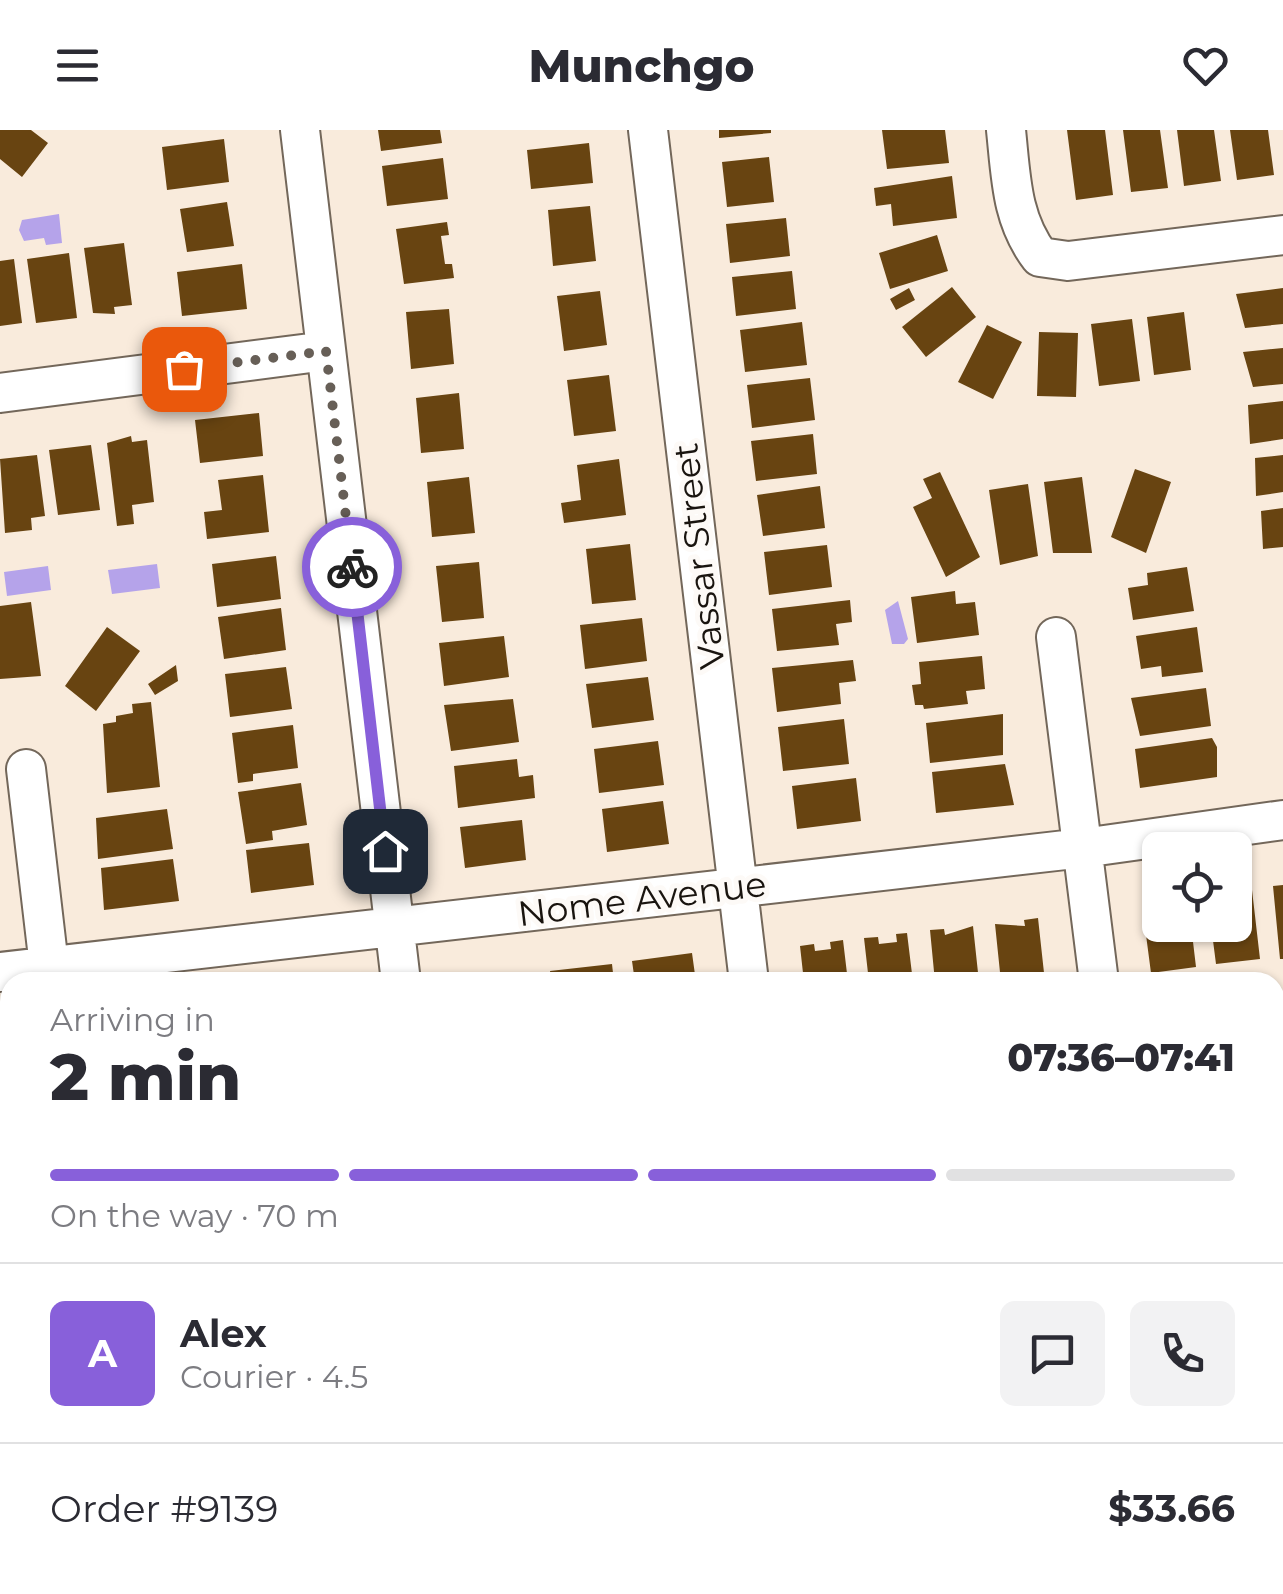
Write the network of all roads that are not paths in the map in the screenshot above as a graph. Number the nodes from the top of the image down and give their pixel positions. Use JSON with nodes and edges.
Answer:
{"nodes":[{"id":1,"x":300,"y":130,"type":"edge"},
{"id":2,"x":648,"y":130,"type":"edge"},
{"id":3,"x":1006,"y":130,"type":"edge"},
{"id":4,"x":1283,"y":235,"type":"edge"},
{"id":5,"x":326,"y":351,"type":"junction"},
{"id":6,"x":0,"y":392,"type":"edge"},
{"id":7,"x":1056,"y":638,"type":"dead end"},
{"id":8,"x":26,"y":769,"type":"dead end"},
{"id":9,"x":1283,"y":820,"type":"edge"},
{"id":10,"x":1083,"y":848,"type":"junction"},
{"id":11,"x":738,"y":888,"type":"junction"},
{"id":12,"x":394,"y":927,"type":"junction"},
{"id":13,"x":49,"y":966,"type":"junction"},
{"id":14,"x":0,"y":972,"type":"edge"},
{"id":15,"x":400,"y":972,"type":"edge"},
{"id":16,"x":748,"y":972,"type":"edge"},
{"id":17,"x":1098,"y":972,"type":"edge"}],
"edges":[{"from":1,"to":5,"type":"street"},
{"from":2,"to":11,"type":"street","name":"Vassar Street"},
{"from":3,"to":4,"type":"street"},
{"from":5,"to":6,"type":"street"},
{"from":5,"to":12,"type":"street"},
{"from":7,"to":10,"type":"street"},
{"from":8,"to":13,"type":"street"},
{"from":9,"to":10,"type":"street","name":"Nome Avenue"},
{"from":10,"to":11,"type":"street","name":"Nome Avenue"},
{"from":10,"to":17,"type":"street"},
{"from":11,"to":12,"type":"street","name":"Nome Avenue"},
{"from":11,"to":16,"type":"street","name":"Vassar Street"},
{"from":12,"to":13,"type":"street","name":"Nome Avenue"},
{"from":12,"to":15,"type":"street"},
{"from":13,"to":14,"type":"street","name":"Nome Avenue"}]}
